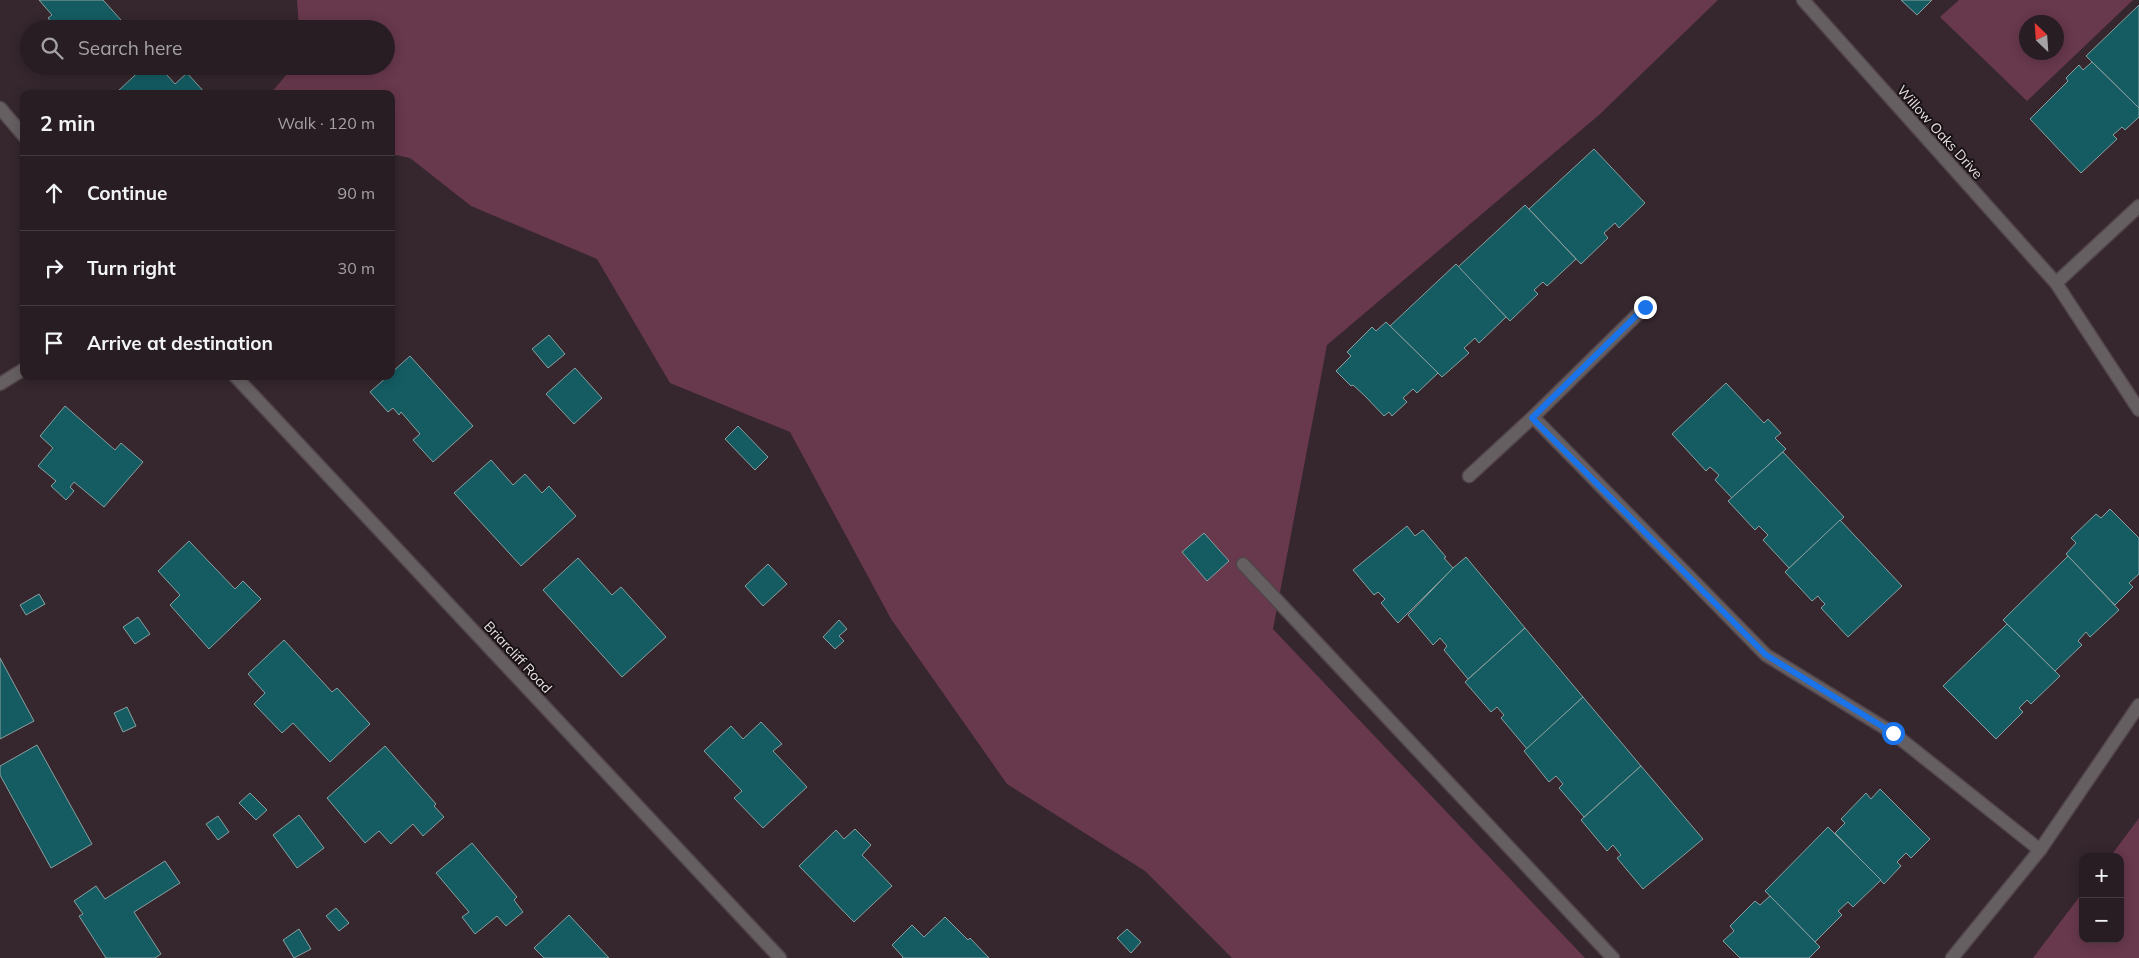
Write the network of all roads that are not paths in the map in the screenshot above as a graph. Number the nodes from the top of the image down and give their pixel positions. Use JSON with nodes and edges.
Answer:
{"nodes":[{"id":1,"x":1803,"y":0,"type":"edge"},
{"id":2,"x":0,"y":108,"type":"edge"},
{"id":3,"x":20,"y":131,"type":"edge"},
{"id":4,"x":2139,"y":206,"type":"edge"},
{"id":5,"x":2056,"y":283,"type":"junction"},
{"id":6,"x":1645,"y":307,"type":"dead end"},
{"id":7,"x":20,"y":372,"type":"edge"},
{"id":8,"x":239,"y":380,"type":"edge"},
{"id":9,"x":0,"y":384,"type":"edge"},
{"id":10,"x":2139,"y":410,"type":"edge"},
{"id":11,"x":1532,"y":418,"type":"junction"},
{"id":12,"x":1469,"y":476,"type":"dead end"},
{"id":13,"x":1244,"y":564,"type":"dead end"},
{"id":14,"x":2139,"y":705,"type":"edge"},
{"id":15,"x":2040,"y":850,"type":"junction"},
{"id":16,"x":780,"y":958,"type":"edge"},
{"id":17,"x":1613,"y":958,"type":"edge"},
{"id":18,"x":1952,"y":958,"type":"edge"}],
"edges":[{"from":1,"to":5,"type":"street","name":"Willow Oaks Drive"},
{"from":2,"to":3,"type":"street"},
{"from":4,"to":5,"type":"street"},
{"from":5,"to":10,"type":"street","name":"Willow Oaks Drive"},
{"from":6,"to":11,"type":"street"},
{"from":7,"to":9,"type":"street"},
{"from":8,"to":16,"type":"street","name":"Briarcliff Road"},
{"from":11,"to":12,"type":"street"},
{"from":11,"to":15,"type":"street"},
{"from":13,"to":17,"type":"street"},
{"from":14,"to":15,"type":"street"},
{"from":15,"to":18,"type":"street"}]}
